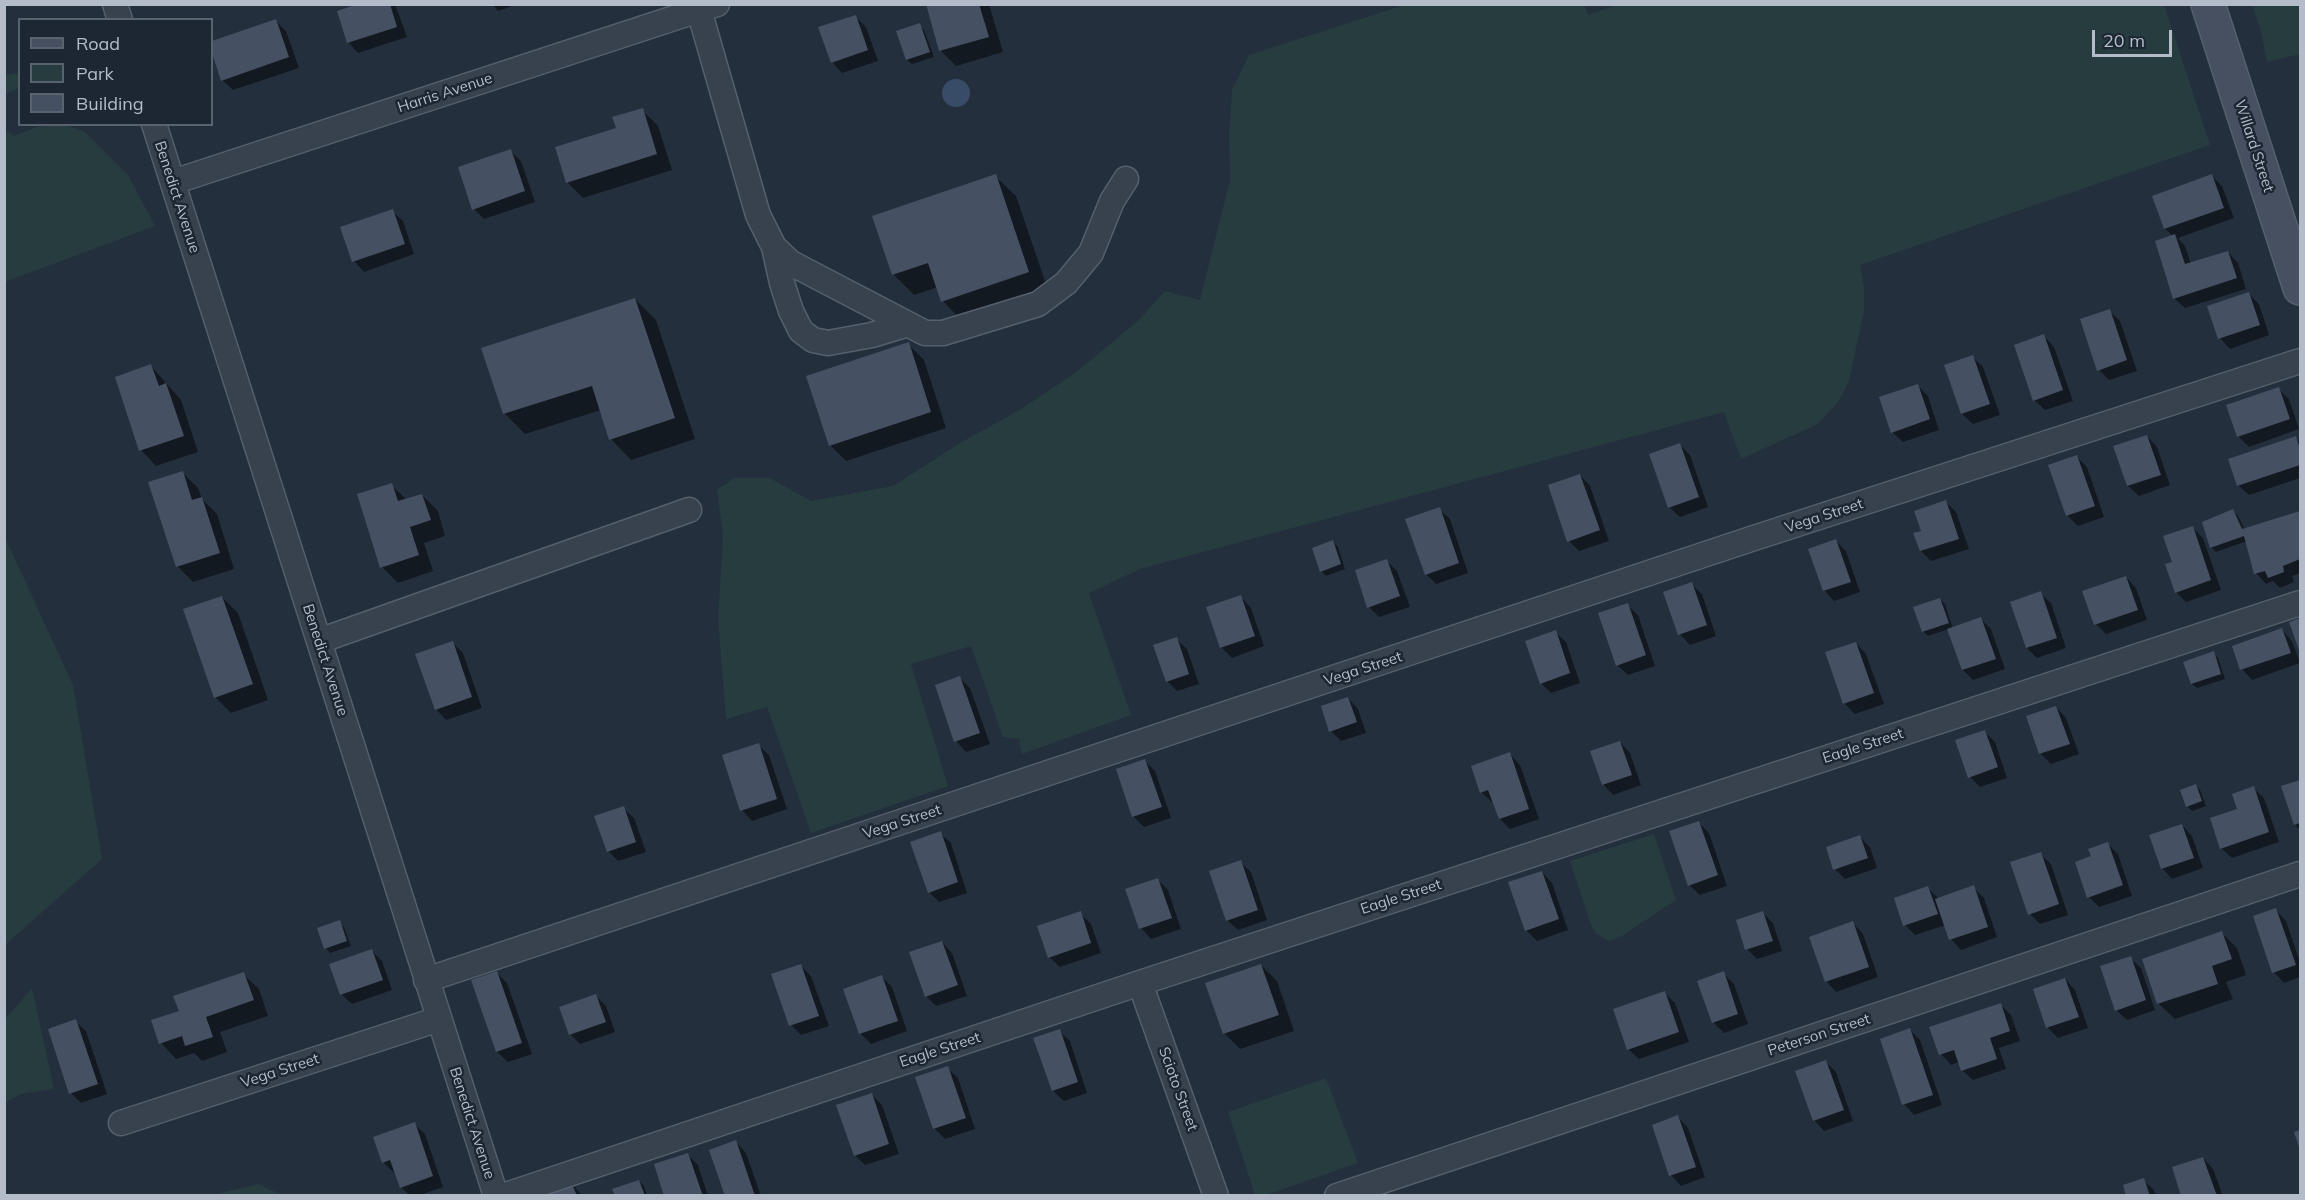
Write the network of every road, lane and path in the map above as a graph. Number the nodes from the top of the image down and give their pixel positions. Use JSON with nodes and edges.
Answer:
{"nodes":[{"id":1,"x":2208,"y":4,"type":"edge"},
{"id":2,"x":708,"y":7,"type":"edge"},
{"id":3,"x":155,"y":126,"type":"edge"},
{"id":4,"x":1125,"y":179,"type":"dead end"},
{"id":5,"x":173,"y":182,"type":"junction"},
{"id":6,"x":774,"y":247,"type":"junction"},
{"id":7,"x":2301,"y":288,"type":"edge"},
{"id":8,"x":908,"y":324,"type":"junction"},
{"id":9,"x":2301,"y":361,"type":"edge"},
{"id":10,"x":689,"y":510,"type":"dead end"},
{"id":11,"x":2301,"y":603,"type":"edge"},
{"id":12,"x":319,"y":641,"type":"junction"},
{"id":13,"x":2301,"y":874,"type":"edge"},
{"id":14,"x":426,"y":980,"type":"junction"},
{"id":15,"x":1140,"y":983,"type":"junction"},
{"id":16,"x":439,"y":1019,"type":"junction"},
{"id":17,"x":121,"y":1123,"type":"dead end"},
{"id":18,"x":496,"y":1196,"type":"edge"},
{"id":19,"x":503,"y":1196,"type":"edge"},
{"id":20,"x":1216,"y":1196,"type":"edge"},
{"id":21,"x":1337,"y":1196,"type":"edge"}],
"edges":[{"from":1,"to":7,"type":"street","name":"Willard Street"},
{"from":2,"to":5,"type":"street","name":"Harris Avenue"},
{"from":2,"to":6,"type":"street"},
{"from":3,"to":5,"type":"street","name":"Benedict Avenue"},
{"from":4,"to":8,"type":"street"},
{"from":5,"to":12,"type":"street","name":"Benedict Avenue"},
{"from":6,"to":8,"type":"street"},
{"from":6,"to":8,"type":"street"},
{"from":9,"to":14,"type":"street","name":"Vega Street"},
{"from":10,"to":12,"type":"street"},
{"from":11,"to":15,"type":"street","name":"Eagle Street"},
{"from":12,"to":14,"type":"street","name":"Benedict Avenue"},
{"from":13,"to":21,"type":"street","name":"Peterson Street"},
{"from":14,"to":16,"type":"street","name":"Benedict Avenue"},
{"from":15,"to":19,"type":"street","name":"Eagle Street"},
{"from":15,"to":20,"type":"street","name":"Scioto Street"},
{"from":16,"to":17,"type":"street","name":"Vega Street"},
{"from":16,"to":18,"type":"street","name":"Benedict Avenue"}]}
